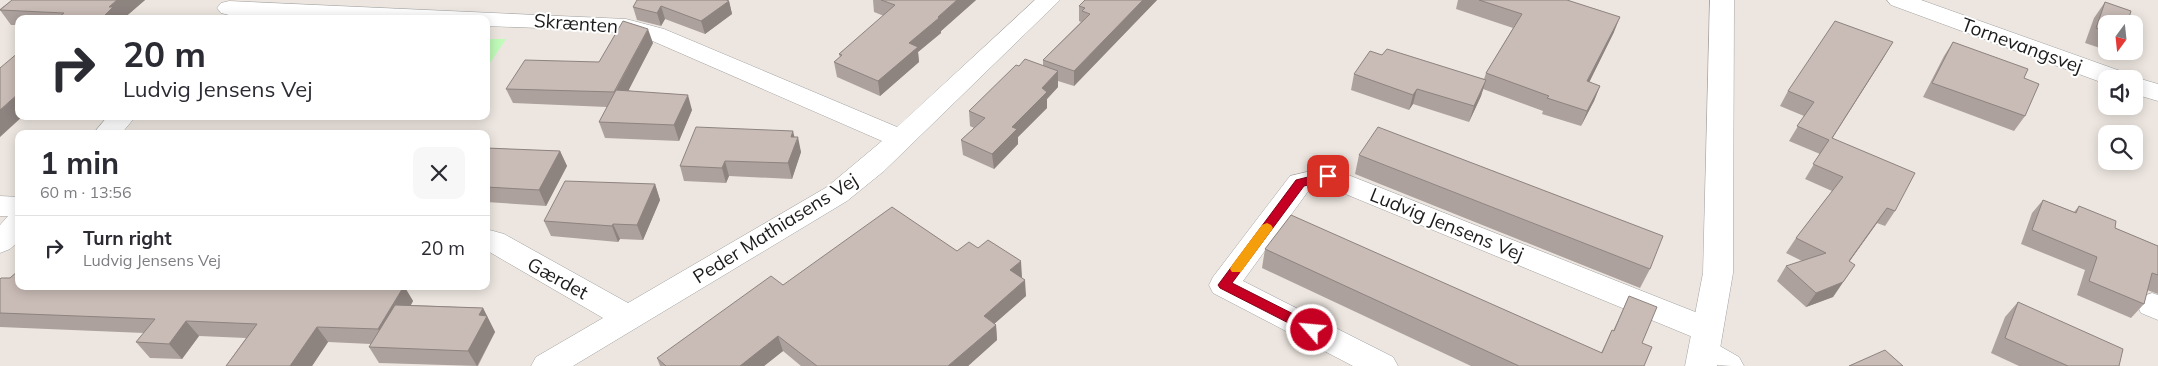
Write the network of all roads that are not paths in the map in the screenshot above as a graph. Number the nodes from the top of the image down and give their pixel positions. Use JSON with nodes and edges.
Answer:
{"nodes":[{"id":1,"x":1048,"y":0,"type":"edge"},
{"id":2,"x":1722,"y":0,"type":"edge"},
{"id":3,"x":1899,"y":0,"type":"edge"},
{"id":4,"x":228,"y":9,"type":"edge"},
{"id":5,"x":384,"y":15,"type":"edge"},
{"id":6,"x":490,"y":19,"type":"edge"},
{"id":7,"x":2098,"y":72,"type":"edge"},
{"id":8,"x":2143,"y":88,"type":"edge"},
{"id":9,"x":2158,"y":93,"type":"edge"},
{"id":10,"x":119,"y":120,"type":"edge"},
{"id":11,"x":110,"y":130,"type":"edge"},
{"id":12,"x":900,"y":139,"type":"junction"},
{"id":13,"x":0,"y":206,"type":"edge"},
{"id":14,"x":15,"y":207,"type":"edge"},
{"id":15,"x":15,"y":227,"type":"edge"},
{"id":16,"x":490,"y":240,"type":"edge"},
{"id":17,"x":0,"y":242,"type":"edge"},
{"id":18,"x":629,"y":318,"type":"junction"},
{"id":19,"x":1710,"y":353,"type":"edge"},
{"id":20,"x":546,"y":366,"type":"edge"},
{"id":21,"x":1382,"y":366,"type":"edge"}],
"edges":[{"from":1,"to":12,"type":"street","name":"Peder Mathiasens Vej"},
{"from":2,"to":19,"type":"street","name":"Ludvig Jensens Vej"},
{"from":3,"to":7,"type":"street","name":"Tornevangsvej"},
{"from":4,"to":5,"type":"street","name":"Skrænten"},
{"from":6,"to":12,"type":"street","name":"Skrænten"},
{"from":8,"to":9,"type":"street"},
{"from":10,"to":11,"type":"street"},
{"from":12,"to":18,"type":"street","name":"Peder Mathiasens Vej"},
{"from":13,"to":14,"type":"street"},
{"from":15,"to":17,"type":"street"},
{"from":16,"to":18,"type":"street","name":"Gærdet"},
{"from":18,"to":20,"type":"street","name":"Peder Mathiasens Vej"},
{"from":19,"to":21,"type":"street","name":"Ludvig Jensens Vej"}]}
